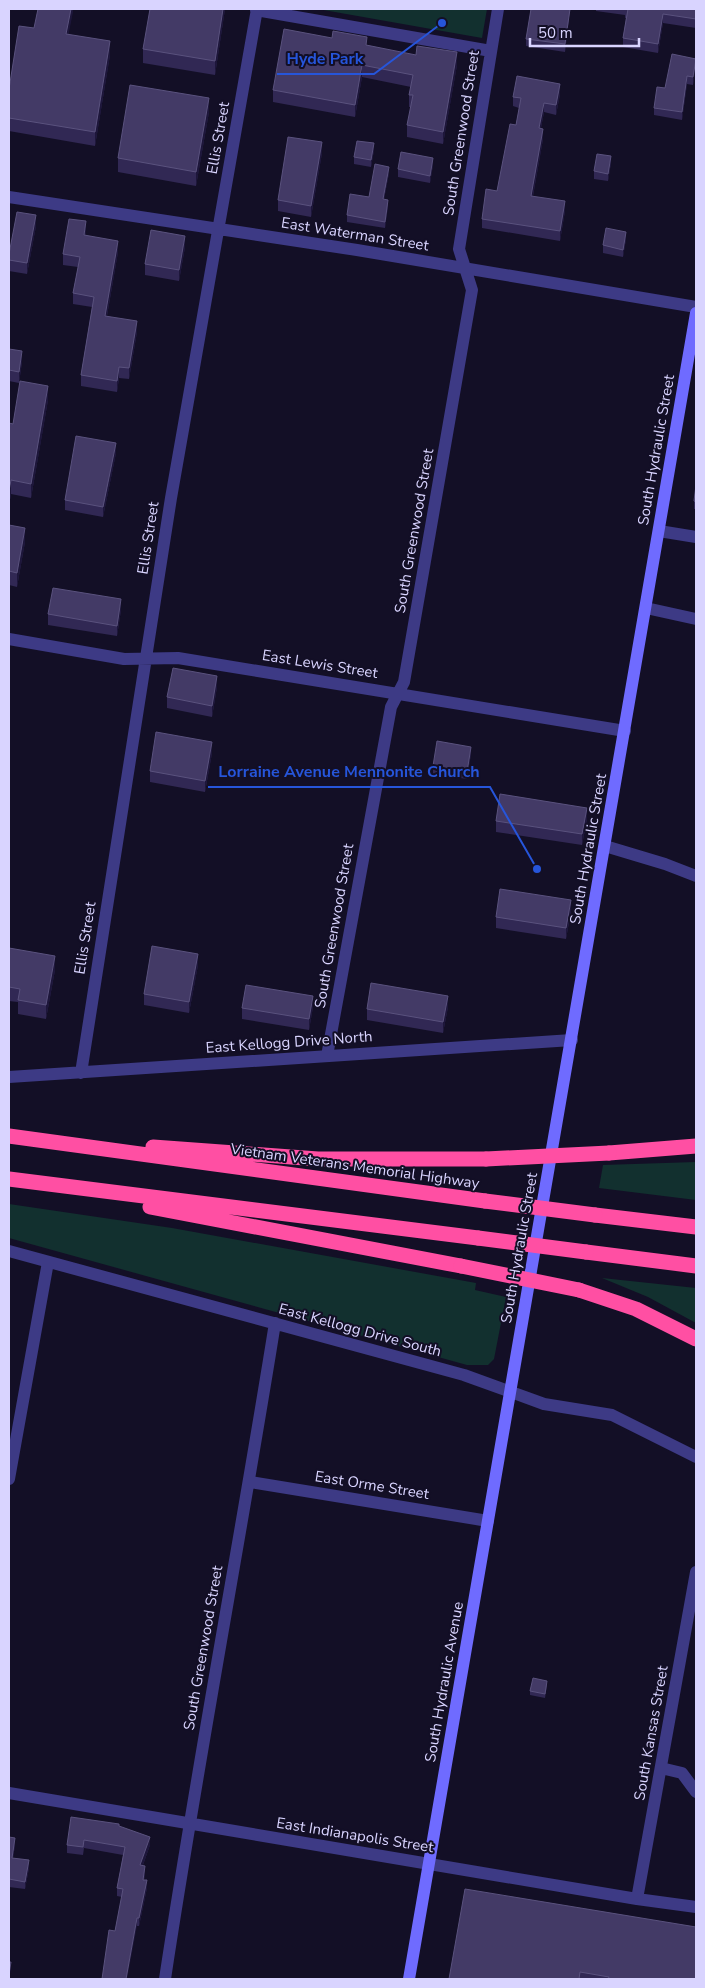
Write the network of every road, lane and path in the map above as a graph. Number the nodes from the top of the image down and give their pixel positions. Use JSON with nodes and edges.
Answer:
{"nodes":[{"id":1,"x":498,"y":9,"type":"edge"},
{"id":2,"x":256,"y":10,"type":"edge"},
{"id":3,"x":491,"y":51,"type":"junction"},
{"id":4,"x":9,"y":197,"type":"edge"},
{"id":5,"x":218,"y":229,"type":"junction"},
{"id":6,"x":465,"y":267,"type":"junction"},
{"id":7,"x":696,"y":307,"type":"edge"},
{"id":8,"x":696,"y":313,"type":"edge"},
{"id":9,"x":659,"y":532,"type":"junction"},
{"id":10,"x":696,"y":538,"type":"edge"},
{"id":11,"x":646,"y":608,"type":"junction"},
{"id":12,"x":696,"y":619,"type":"edge"},
{"id":13,"x":9,"y":639,"type":"edge"},
{"id":14,"x":146,"y":659,"type":"junction"},
{"id":15,"x":398,"y":693,"type":"junction"},
{"id":16,"x":625,"y":731,"type":"junction"},
{"id":17,"x":605,"y":846,"type":"junction"},
{"id":18,"x":696,"y":876,"type":"edge"},
{"id":19,"x":572,"y":1040,"type":"junction"},
{"id":20,"x":327,"y":1056,"type":"junction"},
{"id":21,"x":81,"y":1073,"type":"junction"},
{"id":22,"x":9,"y":1077,"type":"edge"},
{"id":23,"x":9,"y":1136,"type":"edge"},
{"id":24,"x":696,"y":1146,"type":"edge"},
{"id":25,"x":9,"y":1180,"type":"edge"},
{"id":26,"x":696,"y":1227,"type":"edge"},
{"id":27,"x":9,"y":1251,"type":"edge"},
{"id":28,"x":48,"y":1262,"type":"junction"},
{"id":29,"x":696,"y":1266,"type":"edge"},
{"id":30,"x":275,"y":1323,"type":"junction"},
{"id":31,"x":696,"y":1340,"type":"edge"},
{"id":32,"x":511,"y":1391,"type":"junction"},
{"id":33,"x":696,"y":1457,"type":"edge"},
{"id":34,"x":9,"y":1479,"type":"edge"},
{"id":35,"x":250,"y":1482,"type":"junction"},
{"id":36,"x":488,"y":1521,"type":"junction"},
{"id":37,"x":696,"y":1572,"type":"edge"},
{"id":38,"x":661,"y":1768,"type":"junction"},
{"id":39,"x":696,"y":1792,"type":"edge"},
{"id":40,"x":9,"y":1793,"type":"edge"},
{"id":41,"x":188,"y":1823,"type":"junction"},
{"id":42,"x":428,"y":1863,"type":"junction"},
{"id":43,"x":637,"y":1899,"type":"junction"},
{"id":44,"x":696,"y":1907,"type":"edge"},
{"id":45,"x":165,"y":1979,"type":"edge"},
{"id":46,"x":409,"y":1979,"type":"edge"}],
"edges":[{"from":1,"to":3,"type":"street","name":"South Greenwood Street"},
{"from":2,"to":3,"type":"street"},
{"from":2,"to":5,"type":"street","name":"Ellis Street"},
{"from":3,"to":6,"type":"street","name":"South Greenwood Street"},
{"from":4,"to":5,"type":"street","name":"East Waterman Street"},
{"from":5,"to":6,"type":"street","name":"East Waterman Street"},
{"from":5,"to":14,"type":"street","name":"Ellis Street"},
{"from":6,"to":7,"type":"street","name":"East Waterman Street"},
{"from":6,"to":15,"type":"street","name":"South Greenwood Street"},
{"from":8,"to":9,"type":"street","name":"South Hydraulic Street"},
{"from":9,"to":10,"type":"street"},
{"from":9,"to":11,"type":"street","name":"South Hydraulic Street"},
{"from":11,"to":12,"type":"street"},
{"from":11,"to":16,"type":"street","name":"South Hydraulic Street"},
{"from":13,"to":14,"type":"street","name":"East Lewis Street"},
{"from":14,"to":15,"type":"street","name":"East Lewis Street"},
{"from":14,"to":21,"type":"street","name":"Ellis Street"},
{"from":15,"to":16,"type":"street","name":"East Lewis Street"},
{"from":15,"to":20,"type":"street","name":"South Greenwood Street"},
{"from":16,"to":17,"type":"street","name":"South Hydraulic Street"},
{"from":17,"to":18,"type":"street"},
{"from":17,"to":19,"type":"street","name":"South Hydraulic Street"},
{"from":19,"to":20,"type":"street","name":"East Kellogg Drive North"},
{"from":19,"to":32,"type":"street","name":"South Hydraulic Street"},
{"from":20,"to":21,"type":"street","name":"East Kellogg Drive North"},
{"from":21,"to":22,"type":"street","name":"East Kellogg Drive North"},
{"from":23,"to":24,"type":"highway","bridge":true},
{"from":23,"to":26,"type":"highway","name":"Vietnam Veterans Memorial Highway","bridge":true},
{"from":25,"to":29,"type":"highway","bridge":true},
{"from":25,"to":31,"type":"highway","bridge":true},
{"from":27,"to":28,"type":"street","name":"East Kellogg Drive South"},
{"from":28,"to":30,"type":"street","name":"East Kellogg Drive South"},
{"from":28,"to":34,"type":"street"},
{"from":30,"to":32,"type":"street","name":"East Kellogg Drive South"},
{"from":30,"to":35,"type":"street","name":"South Greenwood Street"},
{"from":32,"to":33,"type":"street","name":"East Kellogg Drive South"},
{"from":32,"to":36,"type":"street","name":"South Hydraulic Avenue"},
{"from":35,"to":36,"type":"street","name":"East Orme Street"},
{"from":35,"to":41,"type":"street","name":"South Greenwood Street"},
{"from":36,"to":42,"type":"street","name":"South Hydraulic Avenue"},
{"from":37,"to":38,"type":"street","name":"South Kansas Street"},
{"from":38,"to":39,"type":"street"},
{"from":38,"to":43,"type":"street","name":"South Kansas Street"},
{"from":40,"to":41,"type":"street","name":"East Indianapolis Street"},
{"from":41,"to":42,"type":"street","name":"East Indianapolis Street"},
{"from":41,"to":45,"type":"street","name":"South Greenwood Street"},
{"from":42,"to":43,"type":"street","name":"East Indianapolis Street"},
{"from":42,"to":46,"type":"street","name":"South Hydraulic Avenue"},
{"from":43,"to":44,"type":"street","name":"East Indianapolis Street"}]}
